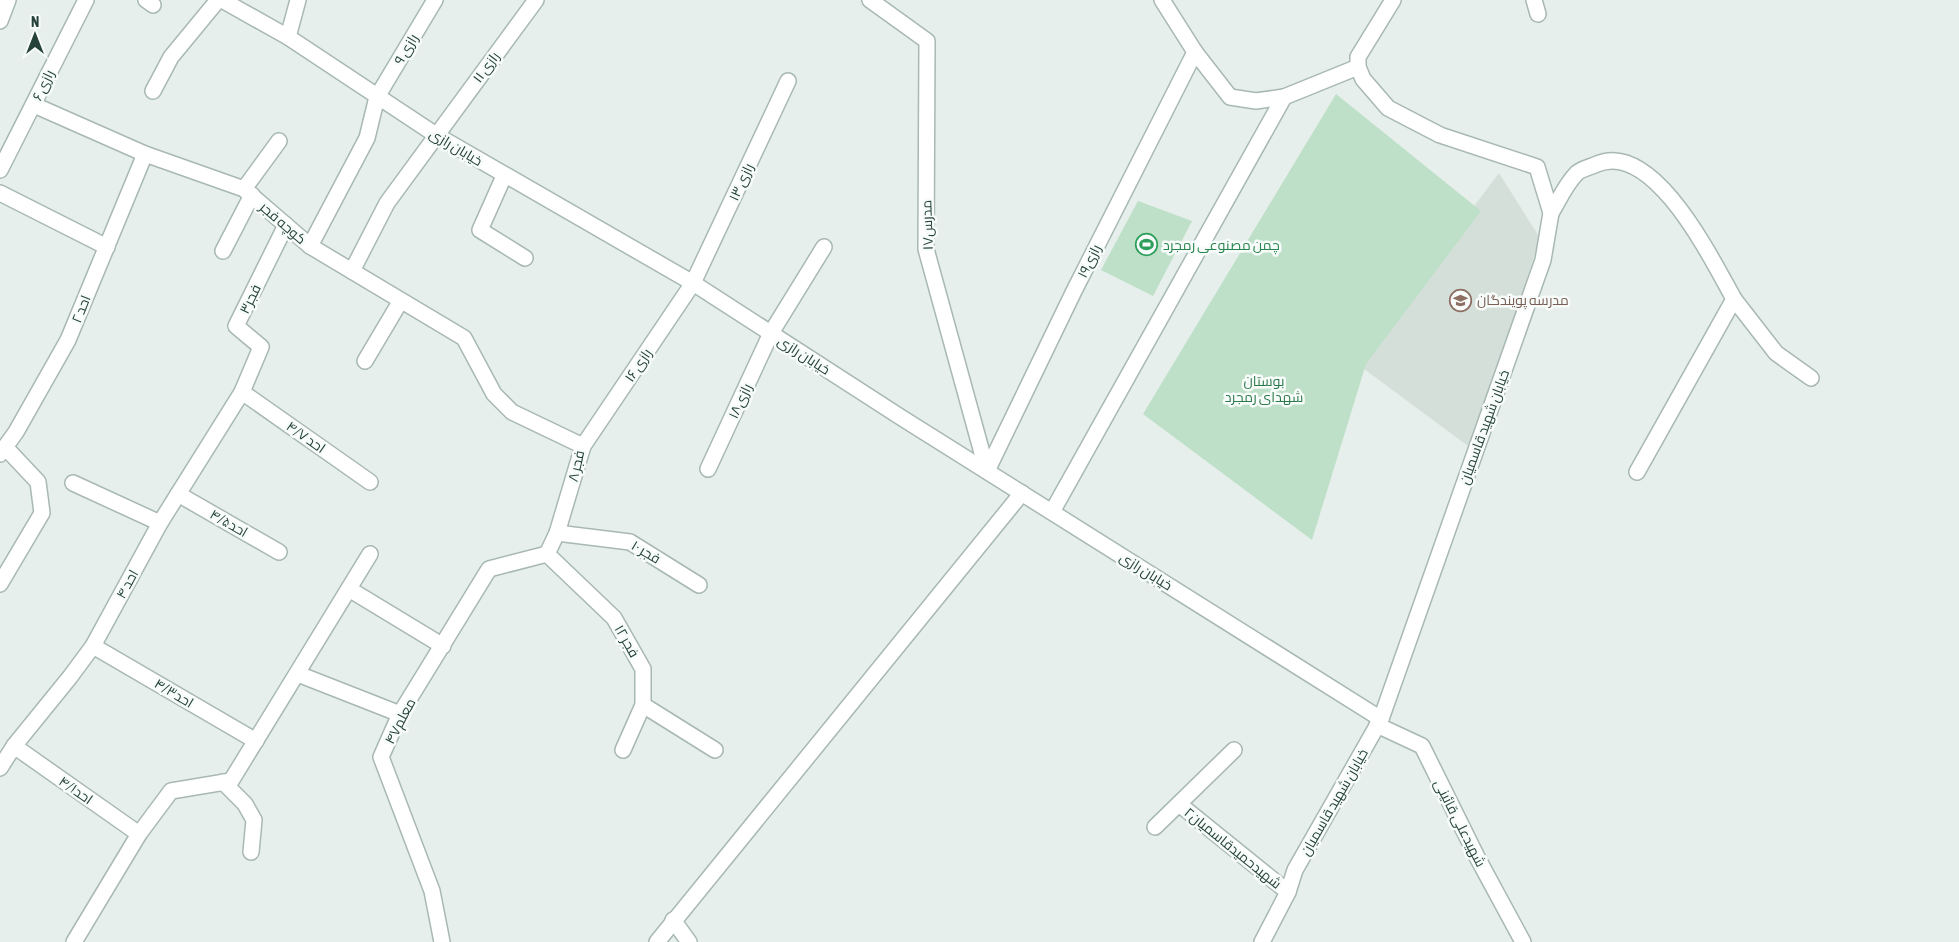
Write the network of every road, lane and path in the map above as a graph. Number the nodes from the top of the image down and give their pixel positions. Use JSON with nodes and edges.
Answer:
{"nodes":[{"id":1,"x":8,"y":0,"type":"edge"},
{"id":2,"x":86,"y":0,"type":"edge"},
{"id":3,"x":218,"y":0,"type":"edge"},
{"id":4,"x":222,"y":0,"type":"edge"},
{"id":5,"x":298,"y":0,"type":"edge"},
{"id":6,"x":435,"y":0,"type":"edge"},
{"id":7,"x":536,"y":0,"type":"edge"},
{"id":8,"x":870,"y":0,"type":"edge"},
{"id":9,"x":1162,"y":0,"type":"edge"},
{"id":10,"x":1394,"y":0,"type":"edge"},
{"id":11,"x":0,"y":22,"type":"edge"},
{"id":12,"x":288,"y":37,"type":"junction"},
{"id":13,"x":1195,"y":52,"type":"junction"},
{"id":14,"x":1358,"y":67,"type":"junction"},
{"id":15,"x":788,"y":81,"type":"dead end"},
{"id":16,"x":153,"y":91,"type":"dead end"},
{"id":17,"x":377,"y":97,"type":"junction"},
{"id":18,"x":1284,"y":97,"type":"junction"},
{"id":19,"x":34,"y":105,"type":"junction"},
{"id":20,"x":436,"y":135,"type":"junction"},
{"id":21,"x":279,"y":141,"type":"dead end"},
{"id":22,"x":145,"y":154,"type":"junction"},
{"id":23,"x":0,"y":170,"type":"edge"},
{"id":24,"x":504,"y":176,"type":"junction"},
{"id":25,"x":248,"y":192,"type":"junction"},
{"id":26,"x":0,"y":193,"type":"edge"},
{"id":27,"x":1552,"y":213,"type":"junction"},
{"id":28,"x":286,"y":225,"type":"junction"},
{"id":29,"x":310,"y":246,"type":"junction"},
{"id":30,"x":107,"y":247,"type":"junction"},
{"id":31,"x":824,"y":247,"type":"dead end"},
{"id":32,"x":223,"y":251,"type":"dead end"},
{"id":33,"x":525,"y":258,"type":"dead end"},
{"id":34,"x":352,"y":271,"type":"junction"},
{"id":35,"x":693,"y":284,"type":"junction"},
{"id":36,"x":1734,"y":299,"type":"junction"},
{"id":37,"x":400,"y":302,"type":"junction"},
{"id":38,"x":771,"y":334,"type":"junction"},
{"id":39,"x":365,"y":361,"type":"dead end"},
{"id":40,"x":1811,"y":378,"type":"dead end"},
{"id":41,"x":242,"y":392,"type":"junction"},
{"id":42,"x":494,"y":394,"type":"joint"},
{"id":43,"x":583,"y":446,"type":"junction"},
{"id":44,"x":3,"y":450,"type":"edge"},
{"id":45,"x":708,"y":468,"type":"dead end"},
{"id":46,"x":987,"y":471,"type":"junction"},
{"id":47,"x":1637,"y":472,"type":"dead end"},
{"id":48,"x":73,"y":482,"type":"dead end"},
{"id":49,"x":370,"y":482,"type":"dead end"},
{"id":50,"x":1022,"y":493,"type":"junction"},
{"id":51,"x":178,"y":494,"type":"junction"},
{"id":52,"x":1052,"y":512,"type":"junction"},
{"id":53,"x":160,"y":523,"type":"junction"},
{"id":54,"x":557,"y":533,"type":"junction"},
{"id":55,"x":279,"y":552,"type":"dead end"},
{"id":56,"x":370,"y":554,"type":"dead end"},
{"id":57,"x":547,"y":554,"type":"junction"},
{"id":58,"x":0,"y":584,"type":"edge"},
{"id":59,"x":699,"y":586,"type":"dead end"},
{"id":60,"x":349,"y":589,"type":"junction"},
{"id":61,"x":93,"y":646,"type":"junction"},
{"id":62,"x":443,"y":646,"type":"junction"},
{"id":63,"x":298,"y":674,"type":"junction"},
{"id":64,"x":643,"y":705,"type":"junction"},
{"id":65,"x":400,"y":714,"type":"junction"},
{"id":66,"x":1379,"y":722,"type":"junction"},
{"id":67,"x":256,"y":741,"type":"junction"},
{"id":68,"x":623,"y":750,"type":"dead end"},
{"id":69,"x":716,"y":750,"type":"dead end"},
{"id":70,"x":1234,"y":750,"type":"dead end"},
{"id":71,"x":5,"y":755,"type":"edge"},
{"id":72,"x":223,"y":782,"type":"junction"},
{"id":73,"x":1179,"y":804,"type":"junction"},
{"id":74,"x":1155,"y":827,"type":"dead end"},
{"id":75,"x":139,"y":834,"type":"junction"},
{"id":76,"x":251,"y":852,"type":"dead end"},
{"id":77,"x":1288,"y":892,"type":"junction"},
{"id":78,"x":673,"y":920,"type":"junction"},
{"id":79,"x":77,"y":937,"type":"edge"},
{"id":80,"x":442,"y":942,"type":"edge"},
{"id":81,"x":657,"y":942,"type":"edge"},
{"id":82,"x":690,"y":942,"type":"edge"},
{"id":83,"x":1262,"y":942,"type":"edge"},
{"id":84,"x":1523,"y":942,"type":"edge"}],
"edges":[{"from":1,"to":11,"type":"street"},
{"from":2,"to":19,"type":"street","name":"رازی ۶"},
{"from":3,"to":16,"type":"street"},
{"from":4,"to":12,"type":"street","name":"خیابان رازی"},
{"from":5,"to":12,"type":"street"},
{"from":6,"to":17,"type":"street","name":"رازی ۹"},
{"from":7,"to":20,"type":"street","name":"رازی ۱۱"},
{"from":8,"to":46,"type":"street","name":"مدرس۱۷"},
{"from":9,"to":13,"type":"street"},
{"from":10,"to":14,"type":"street"},
{"from":12,"to":17,"type":"street","name":"خیابان رازی"},
{"from":13,"to":18,"type":"street"},
{"from":13,"to":46,"type":"street","name":"رازی۱۹"},
{"from":14,"to":18,"type":"street"},
{"from":14,"to":27,"type":"street","name":"خیابان شهید قاسمیان"},
{"from":15,"to":35,"type":"street","name":"رازی ۱۳"},
{"from":17,"to":20,"type":"street","name":"خیابان رازی"},
{"from":17,"to":29,"type":"street","name":"رازی ۹"},
{"from":18,"to":52,"type":"street"},
{"from":19,"to":22,"type":"street","name":"کوچه فجر"},
{"from":19,"to":23,"type":"street","name":"رازی ۶"},
{"from":20,"to":24,"type":"street","name":"خیابان رازی"},
{"from":20,"to":34,"type":"street","name":"رازی ۱۱"},
{"from":21,"to":25,"type":"street"},
{"from":22,"to":25,"type":"street","name":"کوچه فجر"},
{"from":22,"to":30,"type":"street","name":"احد ۲"},
{"from":24,"to":33,"type":"street"},
{"from":24,"to":35,"type":"street","name":"خیابان رازی"},
{"from":25,"to":28,"type":"street","name":"کوچه فجر"},
{"from":25,"to":32,"type":"street"},
{"from":26,"to":30,"type":"street"},
{"from":27,"to":36,"type":"street"},
{"from":27,"to":66,"type":"street","name":"خیابان شهید قاسمیان"},
{"from":28,"to":29,"type":"street","name":"کوچه فجر"},
{"from":28,"to":41,"type":"street","name":"فجر۳"},
{"from":29,"to":34,"type":"street","name":"کوچه فجر"},
{"from":30,"to":44,"type":"street","name":"احد ۲"},
{"from":31,"to":38,"type":"street","name":"رازی۱۸"},
{"from":34,"to":37,"type":"street","name":"کوچه فجر"},
{"from":35,"to":38,"type":"street","name":"خیابان رازی"},
{"from":35,"to":43,"type":"street","name":"رازی ۱۶"},
{"from":36,"to":40,"type":"street"},
{"from":36,"to":47,"type":"street"},
{"from":37,"to":39,"type":"street"},
{"from":37,"to":42,"type":"street","name":"کوچه فجر"},
{"from":38,"to":45,"type":"street","name":"رازی۱۸"},
{"from":38,"to":46,"type":"street","name":"خیابان رازی"},
{"from":41,"to":49,"type":"street","name":"احد ۴/۷"},
{"from":41,"to":51,"type":"street","name":"احد ۴"},
{"from":42,"to":43,"type":"street","name":"فجر ۸"},
{"from":43,"to":54,"type":"street","name":"فجر ۸"},
{"from":44,"to":58,"type":"street"},
{"from":46,"to":50,"type":"street","name":"خیابان رازی"},
{"from":48,"to":53,"type":"street"},
{"from":50,"to":52,"type":"street","name":"خیابان رازی"},
{"from":50,"to":78,"type":"street"},
{"from":51,"to":53,"type":"street","name":"احد ۴"},
{"from":51,"to":55,"type":"street","name":"احد۴/۵"},
{"from":52,"to":66,"type":"street","name":"خیابان رازی"},
{"from":53,"to":61,"type":"street","name":"احد ۴"},
{"from":54,"to":57,"type":"street","name":"فجر ۸"},
{"from":54,"to":59,"type":"street","name":"فجر ۱۰"},
{"from":56,"to":60,"type":"street"},
{"from":57,"to":62,"type":"street","name":"معلم۴۷"},
{"from":57,"to":64,"type":"street","name":"فجر ۱۲"},
{"from":60,"to":62,"type":"street"},
{"from":60,"to":63,"type":"street"},
{"from":61,"to":67,"type":"street","name":"احد۴/۳"},
{"from":61,"to":71,"type":"street","name":"احد ۴"},
{"from":62,"to":65,"type":"street","name":"معلم۴۷"},
{"from":63,"to":65,"type":"street"},
{"from":63,"to":67,"type":"street"},
{"from":64,"to":68,"type":"street","name":"فجر ۱۲"},
{"from":64,"to":69,"type":"street"},
{"from":65,"to":80,"type":"street","name":"معلم۴۷"},
{"from":66,"to":77,"type":"street","name":"خیابان شهید قاسمیان"},
{"from":66,"to":84,"type":"street","name":"شهیدعلی قائینی"},
{"from":67,"to":72,"type":"street"},
{"from":70,"to":73,"type":"street","name":"شهیدحمیدقاسمیان۲"},
{"from":71,"to":75,"type":"street","name":"احد۴/۱"},
{"from":72,"to":75,"type":"street"},
{"from":72,"to":76,"type":"street"},
{"from":73,"to":74,"type":"street","name":"شهیدحمیدقاسمیان۲"},
{"from":73,"to":77,"type":"street","name":"شهیدحمیدقاسمیان۲"},
{"from":75,"to":79,"type":"street"},
{"from":77,"to":83,"type":"street","name":"خیابان شهید قاسمیان"},
{"from":78,"to":81,"type":"street"},
{"from":78,"to":82,"type":"street"}]}
